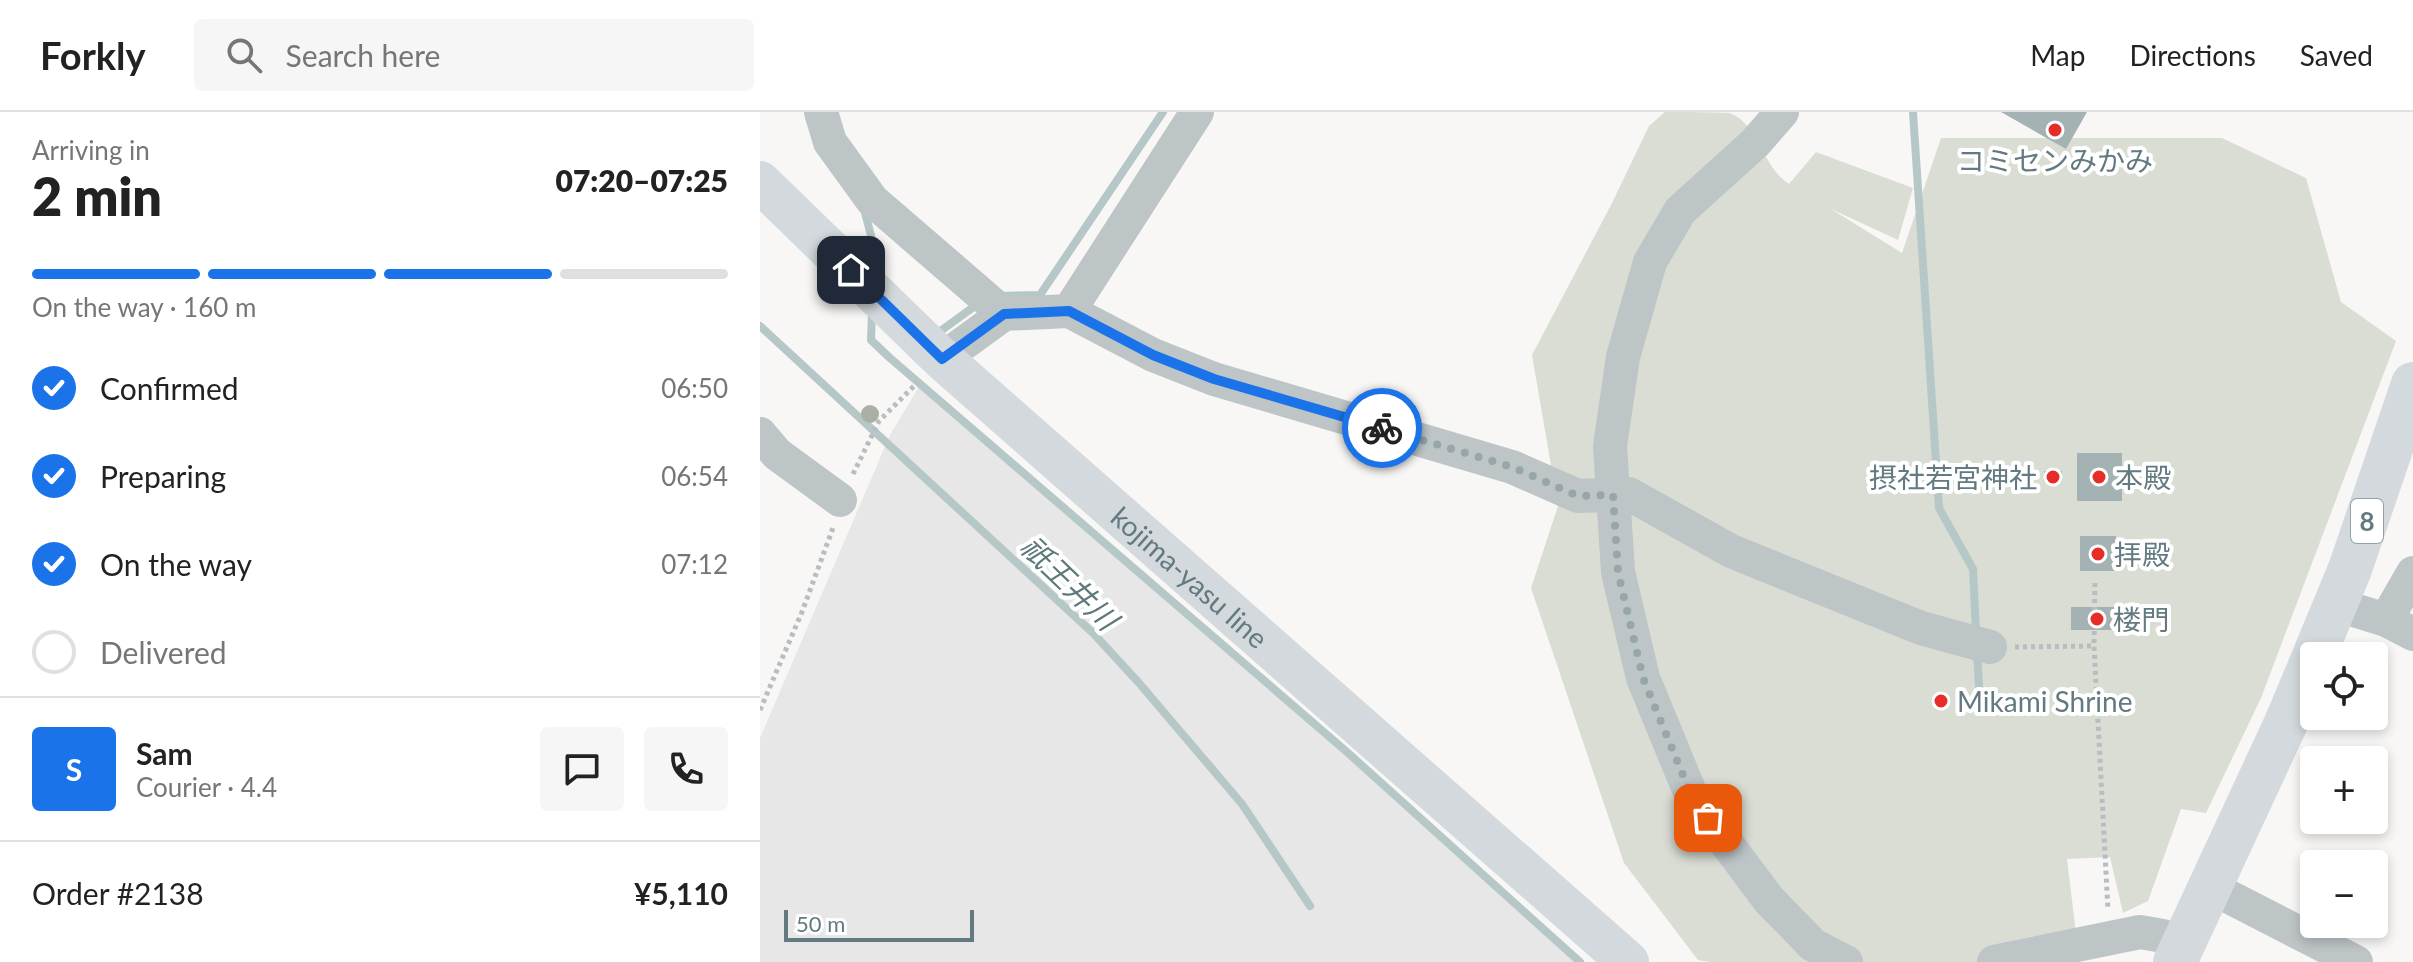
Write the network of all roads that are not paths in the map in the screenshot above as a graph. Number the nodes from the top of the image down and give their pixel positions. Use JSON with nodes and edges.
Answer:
{"nodes":[{"id":1,"x":821,"y":112,"type":"edge"},
{"id":2,"x":1197,"y":112,"type":"edge"},
{"id":3,"x":1775,"y":114,"type":"edge"},
{"id":4,"x":760,"y":182,"type":"edge"},
{"id":5,"x":1069,"y":311,"type":"junction"},
{"id":6,"x":1004,"y":314,"type":"junction"},
{"id":7,"x":942,"y":359,"type":"junction"},
{"id":8,"x":2413,"y":384,"type":"edge"},
{"id":9,"x":760,"y":434,"type":"edge"},
{"id":10,"x":1613,"y":495,"type":"junction"},
{"id":11,"x":840,"y":500,"type":"road end"},
{"id":12,"x":2413,"y":573,"type":"edge"},
{"id":13,"x":2335,"y":604,"type":"junction"},
{"id":14,"x":2399,"y":627,"type":"edge"},
{"id":15,"x":2320,"y":642,"type":"edge"},
{"id":16,"x":1990,"y":647,"type":"road end"},
{"id":17,"x":2300,"y":690,"type":"edge"},
{"id":18,"x":2210,"y":887,"type":"junction"},
{"id":19,"x":2178,"y":954,"type":"edge"},
{"id":20,"x":1628,"y":962,"type":"edge"},
{"id":21,"x":1846,"y":962,"type":"edge"},
{"id":22,"x":1994,"y":962,"type":"edge"},
{"id":23,"x":2356,"y":962,"type":"edge"}],
"edges":[{"from":1,"to":6,"type":"street"},
{"from":2,"to":5,"type":"street"},
{"from":3,"to":10,"type":"street"},
{"from":4,"to":7,"type":"main road","name":"kojima-yasu line"},
{"from":5,"to":6,"type":"street"},
{"from":5,"to":10,"type":"street"},
{"from":6,"to":7,"type":"street"},
{"from":7,"to":20,"type":"main road","name":"kojima-yasu line"},
{"from":8,"to":13,"type":"highway","number":"8"},
{"from":9,"to":11,"type":"street"},
{"from":10,"to":16,"type":"street"},
{"from":10,"to":21,"type":"street"},
{"from":12,"to":14,"type":"street"},
{"from":13,"to":14,"type":"street"},
{"from":13,"to":15,"type":"highway","number":"8"},
{"from":17,"to":18,"type":"highway","number":"8"},
{"from":18,"to":19,"type":"highway","number":"8"},
{"from":18,"to":23,"type":"street"},
{"from":19,"to":22,"type":"street"}]}
